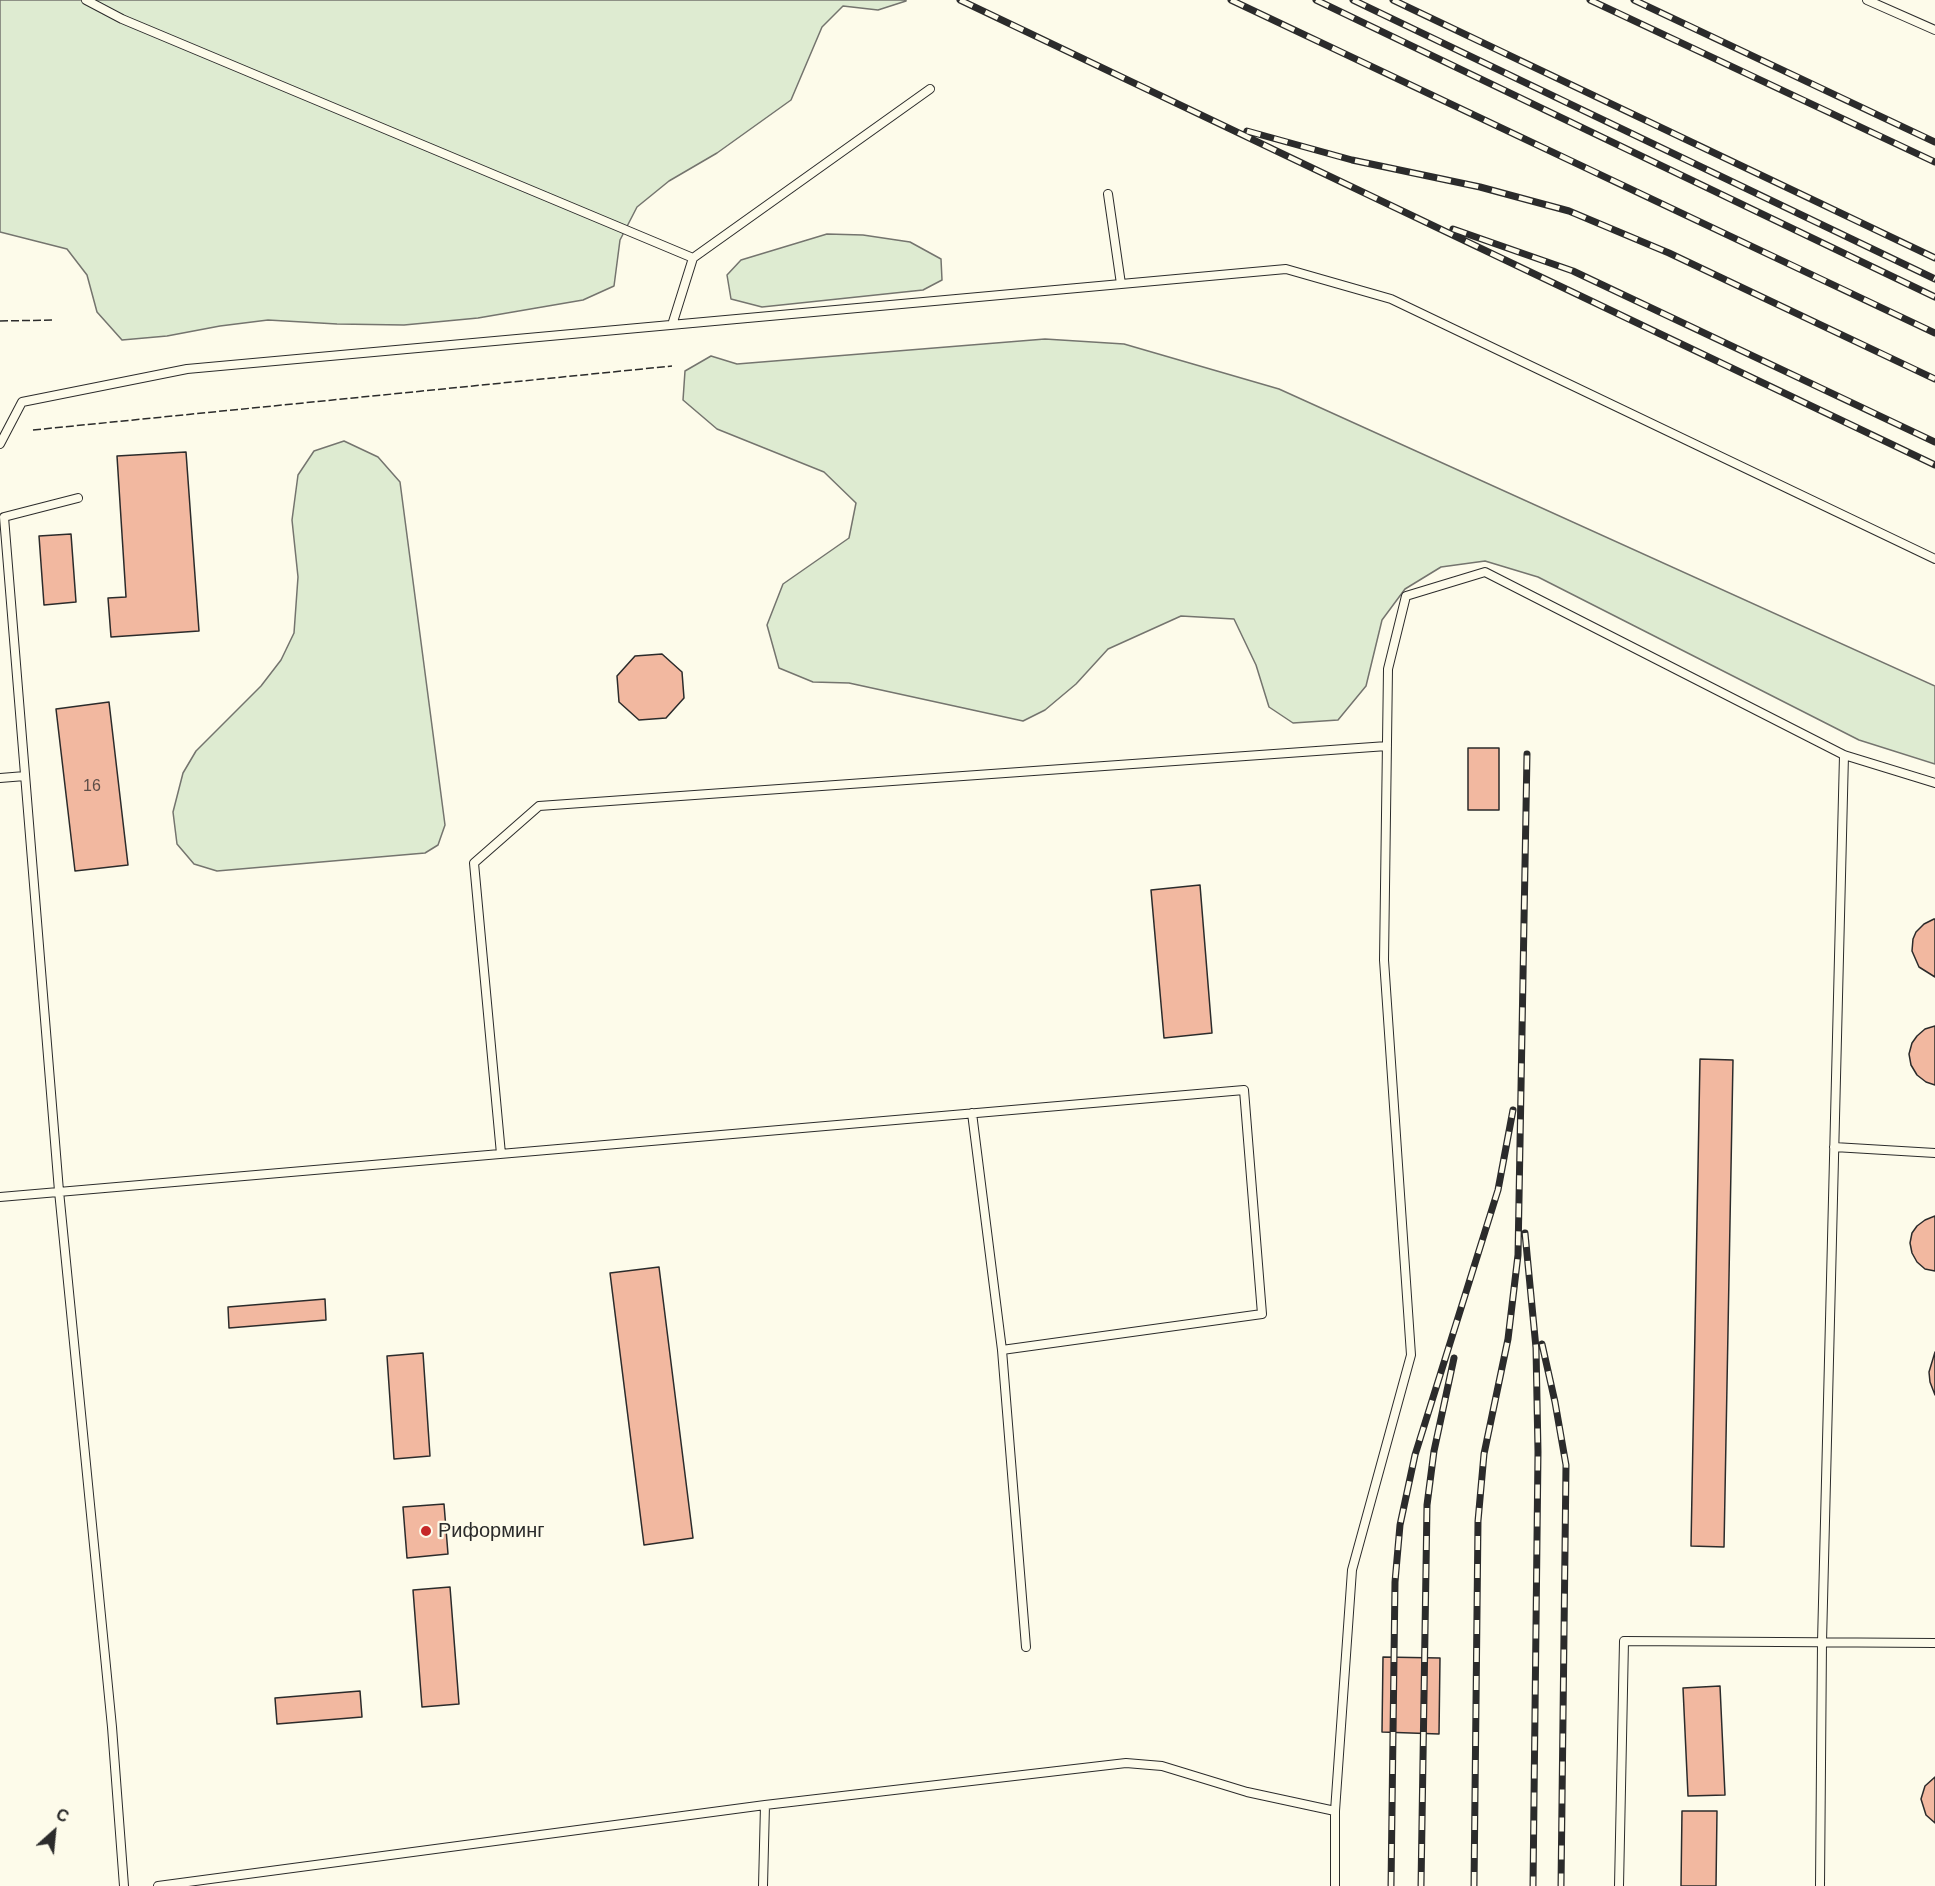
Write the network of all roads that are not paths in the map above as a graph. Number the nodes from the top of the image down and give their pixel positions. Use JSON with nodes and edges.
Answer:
{"nodes":[{"id":1,"x":86,"y":0,"type":"edge"},
{"id":2,"x":1867,"y":0,"type":"edge"},
{"id":3,"x":1935,"y":30,"type":"edge"},
{"id":4,"x":930,"y":89,"type":"dead end"},
{"id":5,"x":1108,"y":194,"type":"dead end"},
{"id":6,"x":693,"y":258,"type":"junction"},
{"id":7,"x":1121,"y":284,"type":"junction"},
{"id":8,"x":672,"y":325,"type":"junction"},
{"id":9,"x":0,"y":444,"type":"edge"},
{"id":10,"x":78,"y":498,"type":"dead end"},
{"id":11,"x":1935,"y":559,"type":"edge"},
{"id":12,"x":1387,"y":746,"type":"junction"},
{"id":13,"x":1844,"y":755,"type":"junction"},
{"id":14,"x":25,"y":776,"type":"junction"},
{"id":15,"x":0,"y":778,"type":"edge"},
{"id":16,"x":1935,"y":783,"type":"edge"},
{"id":17,"x":972,"y":1113,"type":"junction"},
{"id":18,"x":1834,"y":1147,"type":"junction"},
{"id":19,"x":1935,"y":1153,"type":"edge"},
{"id":20,"x":501,"y":1154,"type":"junction"},
{"id":21,"x":59,"y":1191,"type":"junction"},
{"id":22,"x":0,"y":1197,"type":"edge"},
{"id":23,"x":1002,"y":1350,"type":"junction"},
{"id":24,"x":1822,"y":1642,"type":"junction"},
{"id":25,"x":1935,"y":1643,"type":"edge"},
{"id":26,"x":1026,"y":1647,"type":"dead end"},
{"id":27,"x":765,"y":1805,"type":"junction"},
{"id":28,"x":1335,"y":1811,"type":"junction"},
{"id":29,"x":124,"y":1886,"type":"edge"},
{"id":30,"x":158,"y":1886,"type":"edge"},
{"id":31,"x":763,"y":1886,"type":"edge"},
{"id":32,"x":1335,"y":1886,"type":"edge"},
{"id":33,"x":1619,"y":1886,"type":"edge"},
{"id":34,"x":1820,"y":1886,"type":"edge"}],
"edges":[{"from":1,"to":6,"type":"lane"},
{"from":2,"to":3,"type":"lane"},
{"from":4,"to":6,"type":"lane"},
{"from":5,"to":7,"type":"lane"},
{"from":6,"to":8,"type":"lane"},
{"from":7,"to":8,"type":"lane"},
{"from":7,"to":11,"type":"lane"},
{"from":8,"to":9,"type":"lane"},
{"from":10,"to":14,"type":"lane"},
{"from":12,"to":13,"type":"lane"},
{"from":12,"to":20,"type":"lane"},
{"from":12,"to":28,"type":"lane"},
{"from":13,"to":16,"type":"lane"},
{"from":13,"to":18,"type":"lane"},
{"from":14,"to":15,"type":"lane"},
{"from":14,"to":21,"type":"lane"},
{"from":17,"to":20,"type":"lane"},
{"from":17,"to":23,"type":"lane"},
{"from":17,"to":23,"type":"lane"},
{"from":18,"to":19,"type":"lane"},
{"from":18,"to":24,"type":"lane"},
{"from":20,"to":21,"type":"lane"},
{"from":21,"to":22,"type":"lane"},
{"from":21,"to":29,"type":"lane"},
{"from":23,"to":26,"type":"lane"},
{"from":24,"to":25,"type":"lane"},
{"from":24,"to":33,"type":"lane"},
{"from":24,"to":34,"type":"lane"},
{"from":27,"to":28,"type":"lane"},
{"from":27,"to":30,"type":"lane"},
{"from":27,"to":31,"type":"lane"},
{"from":28,"to":32,"type":"lane"}]}
